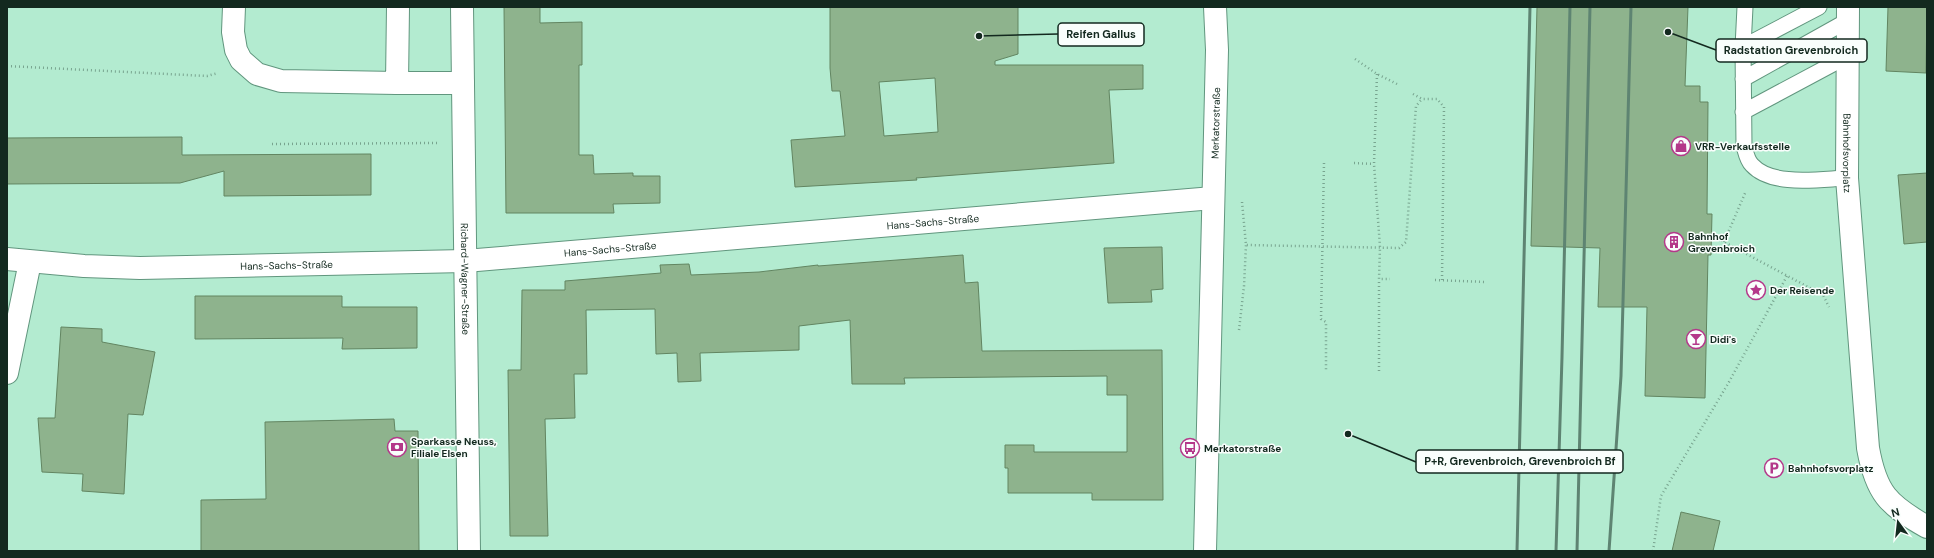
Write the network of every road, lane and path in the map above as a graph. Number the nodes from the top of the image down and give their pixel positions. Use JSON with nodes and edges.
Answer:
{"nodes":[{"id":1,"x":234,"y":7,"type":"edge"},
{"id":2,"x":398,"y":7,"type":"edge"},
{"id":3,"x":462,"y":7,"type":"edge"},
{"id":4,"x":1215,"y":7,"type":"edge"},
{"id":5,"x":1819,"y":7,"type":"edge"},
{"id":6,"x":1748,"y":9,"type":"edge"},
{"id":7,"x":1848,"y":14,"type":"edge"},
{"id":8,"x":1743,"y":47,"type":"junction"},
{"id":9,"x":1846,"y":56,"type":"junction"},
{"id":10,"x":1355,"y":59,"type":"dead end"},
{"id":11,"x":245,"y":65,"type":"junction"},
{"id":12,"x":7,"y":66,"type":"edge"},
{"id":13,"x":1378,"y":74,"type":"junction"},
{"id":14,"x":1743,"y":79,"type":"junction"},
{"id":15,"x":397,"y":83,"type":"junction"},
{"id":16,"x":463,"y":83,"type":"junction"},
{"id":17,"x":1397,"y":84,"type":"dead end"},
{"id":18,"x":1413,"y":94,"type":"dead end"},
{"id":19,"x":1422,"y":99,"type":"junction"},
{"id":20,"x":1743,"y":112,"type":"junction"},
{"id":21,"x":464,"y":142,"type":"junction"},
{"id":22,"x":272,"y":144,"type":"dead end"},
{"id":23,"x":1324,"y":163,"type":"dead end"},
{"id":24,"x":1354,"y":163,"type":"dead end"},
{"id":25,"x":1374,"y":164,"type":"junction"},
{"id":26,"x":1755,"y":169,"type":"junction"},
{"id":27,"x":1847,"y":178,"type":"junction"},
{"id":28,"x":1213,"y":198,"type":"junction"},
{"id":29,"x":1242,"y":200,"type":"dead end"},
{"id":30,"x":1711,"y":235,"type":"dead end"},
{"id":31,"x":1724,"y":242,"type":"junction"},
{"id":32,"x":1246,"y":245,"type":"junction"},
{"id":33,"x":1322,"y":246,"type":"junction"},
{"id":34,"x":1380,"y":247,"type":"junction"},
{"id":35,"x":7,"y":259,"type":"edge"},
{"id":36,"x":466,"y":261,"type":"junction"},
{"id":37,"x":30,"y":262,"type":"junction"},
{"id":38,"x":1787,"y":276,"type":"junction"},
{"id":39,"x":1379,"y":279,"type":"junction"},
{"id":40,"x":1390,"y":279,"type":"dead end"},
{"id":41,"x":1435,"y":280,"type":"dead end"},
{"id":42,"x":1442,"y":280,"type":"junction"},
{"id":43,"x":1486,"y":282,"type":"dead end"},
{"id":44,"x":1856,"y":307,"type":"junction"},
{"id":45,"x":1239,"y":331,"type":"dead end"},
{"id":46,"x":1326,"y":370,"type":"dead end"},
{"id":47,"x":1379,"y":371,"type":"dead end"},
{"id":48,"x":7,"y":373,"type":"edge"},
{"id":49,"x":1927,"y":527,"type":"edge"},
{"id":50,"x":469,"y":551,"type":"edge"},
{"id":51,"x":1205,"y":551,"type":"edge"},
{"id":52,"x":1653,"y":551,"type":"edge"}],
"edges":[{"from":1,"to":11,"type":"street"},
{"from":2,"to":15,"type":"street"},
{"from":3,"to":16,"type":"street","name":"Richard-Wagner-Straße"},
{"from":4,"to":28,"type":"street","name":"Merkatorstraße"},
{"from":5,"to":8,"type":"lane"},
{"from":6,"to":8,"type":"lane"},
{"from":7,"to":9,"type":"street","name":"Bahnhofsvorplatz"},
{"from":7,"to":14,"type":"lane"},
{"from":8,"to":14,"type":"lane"},
{"from":9,"to":20,"type":"lane"},
{"from":9,"to":27,"type":"street","name":"Bahnhofsvorplatz"},
{"from":10,"to":13,"type":"path"},
{"from":11,"to":12,"type":"path"},
{"from":11,"to":15,"type":"street"},
{"from":13,"to":17,"type":"path"},
{"from":13,"to":25,"type":"path"},
{"from":14,"to":20,"type":"lane"},
{"from":15,"to":16,"type":"street"},
{"from":16,"to":21,"type":"street","name":"Richard-Wagner-Straße"},
{"from":18,"to":19,"type":"path"},
{"from":19,"to":34,"type":"path"},
{"from":19,"to":42,"type":"path"},
{"from":20,"to":26,"type":"lane"},
{"from":21,"to":22,"type":"path"},
{"from":21,"to":36,"type":"street","name":"Richard-Wagner-Straße"},
{"from":23,"to":33,"type":"path"},
{"from":24,"to":25,"type":"path"},
{"from":25,"to":34,"type":"path"},
{"from":26,"to":27,"type":"lane"},
{"from":26,"to":31,"type":"path"},
{"from":27,"to":44,"type":"street","name":"Bahnhofsvorplatz"},
{"from":28,"to":36,"type":"street","name":"Hans-Sachs-Straße"},
{"from":28,"to":51,"type":"street","name":"Merkatorstraße"},
{"from":29,"to":32,"type":"path"},
{"from":30,"to":31,"type":"path"},
{"from":31,"to":38,"type":"path"},
{"from":32,"to":33,"type":"path"},
{"from":32,"to":45,"type":"path"},
{"from":33,"to":34,"type":"path"},
{"from":33,"to":46,"type":"path"},
{"from":34,"to":39,"type":"path"},
{"from":35,"to":37,"type":"street","name":"Hans-Sachs-Straße"},
{"from":36,"to":37,"type":"street","name":"Hans-Sachs-Straße"},
{"from":36,"to":50,"type":"street","name":"Richard-Wagner-Straße"},
{"from":37,"to":48,"type":"street"},
{"from":38,"to":44,"type":"path"},
{"from":38,"to":52,"type":"path"},
{"from":39,"to":40,"type":"path"},
{"from":39,"to":47,"type":"path"},
{"from":41,"to":42,"type":"path"},
{"from":42,"to":43,"type":"path"},
{"from":44,"to":49,"type":"street","name":"Bahnhofsvorplatz"}]}
